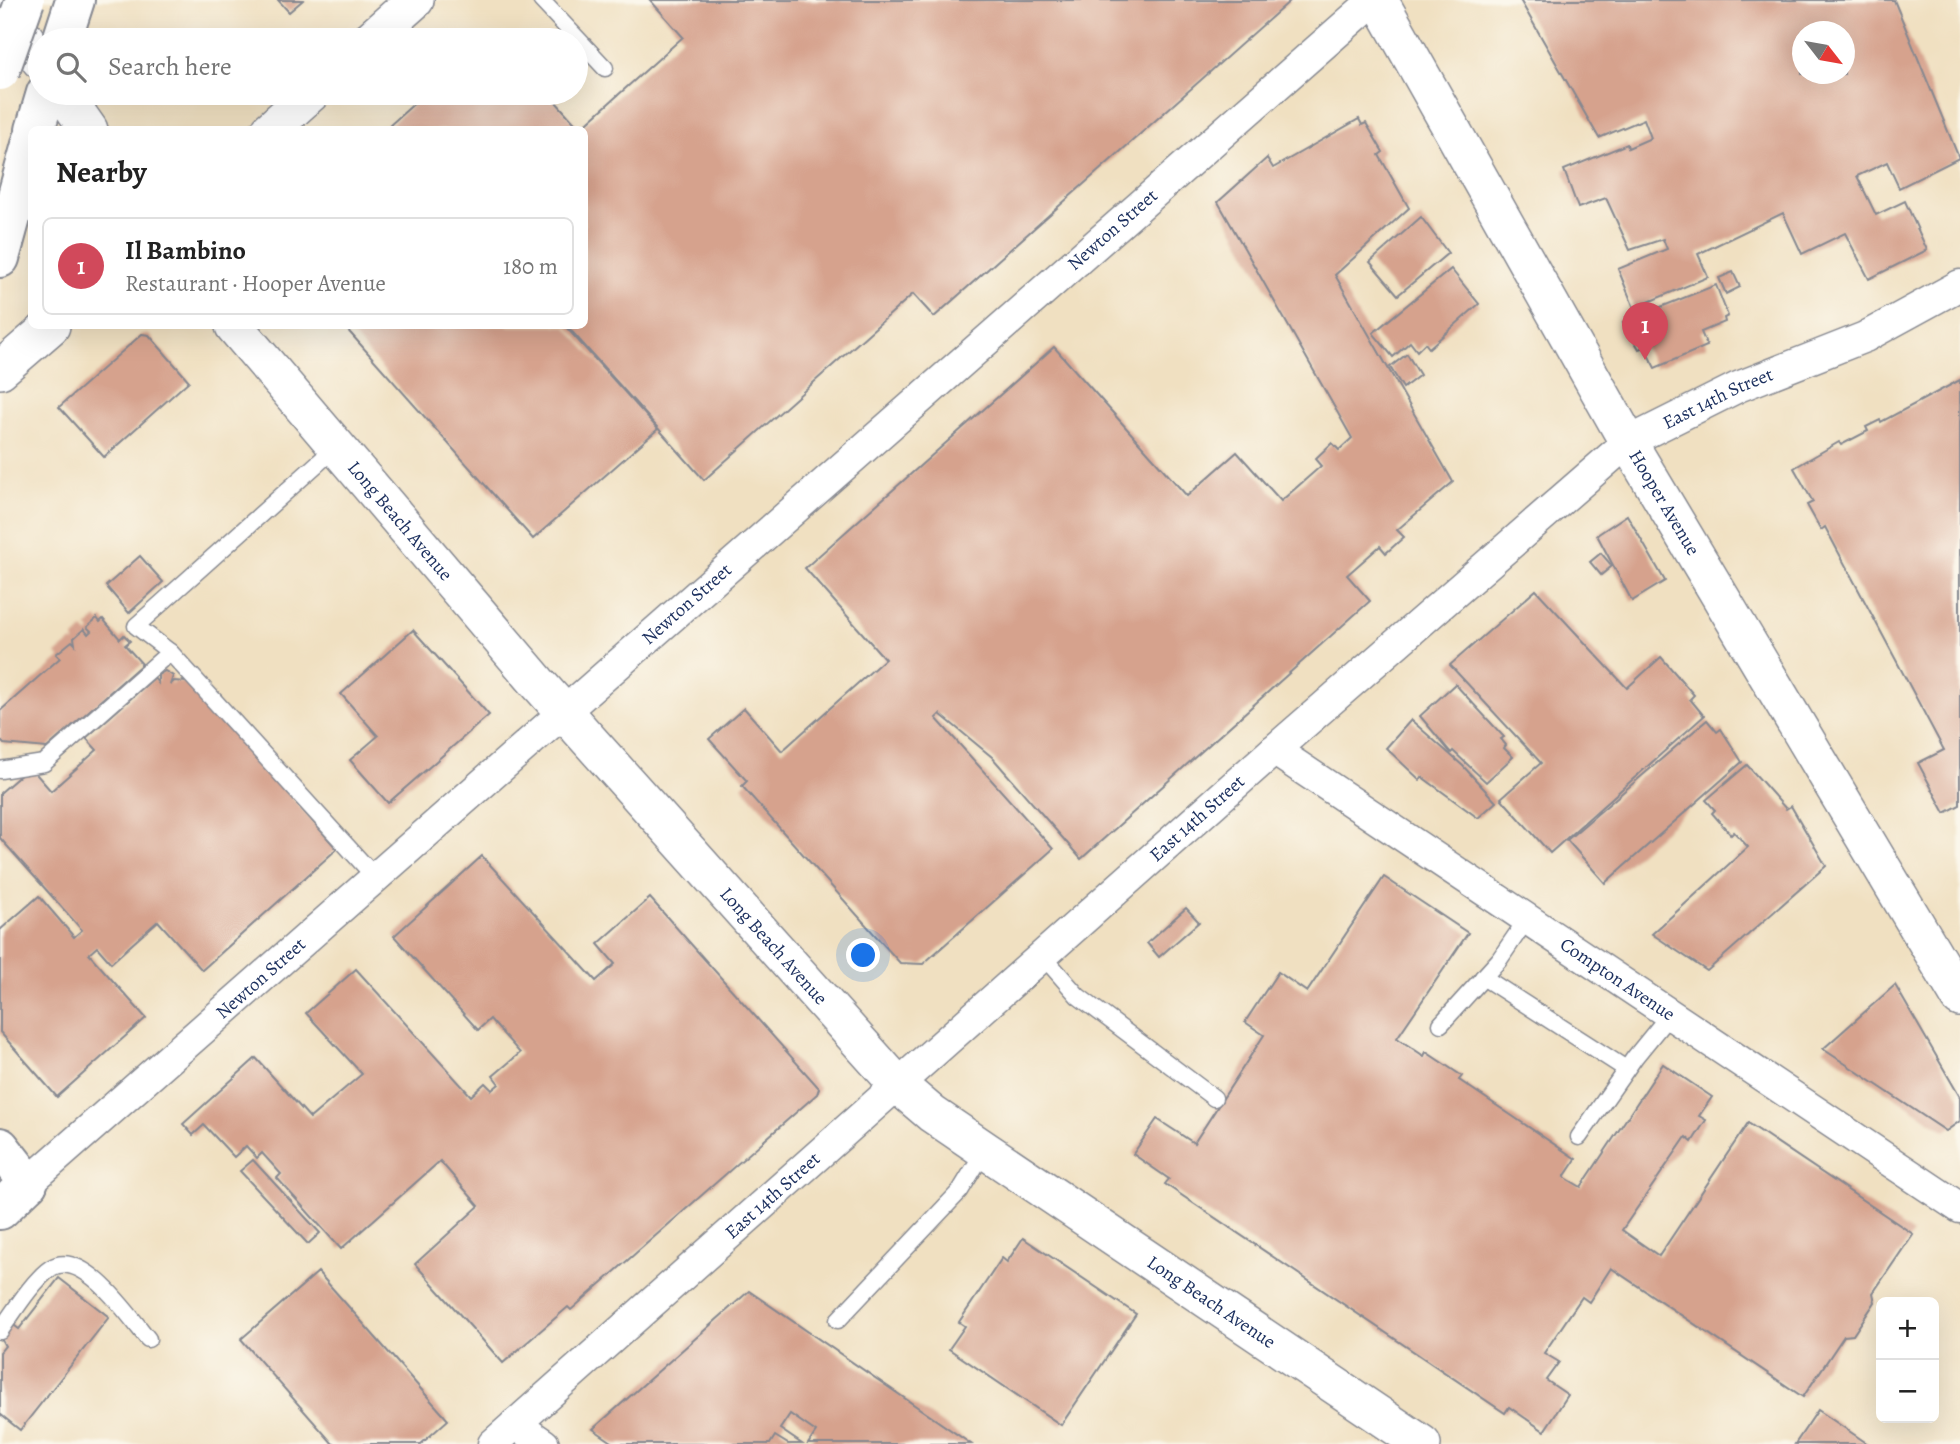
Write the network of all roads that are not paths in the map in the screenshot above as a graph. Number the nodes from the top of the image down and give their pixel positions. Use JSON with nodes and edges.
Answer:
{"nodes":[{"id":1,"x":25,"y":0,"type":"edge"},
{"id":2,"x":75,"y":0,"type":"edge"},
{"id":3,"x":415,"y":0,"type":"edge"},
{"id":4,"x":541,"y":0,"type":"edge"},
{"id":5,"x":1377,"y":0,"type":"edge"},
{"id":6,"x":0,"y":2,"type":"edge"},
{"id":7,"x":66,"y":28,"type":"edge"},
{"id":8,"x":384,"y":28,"type":"edge"},
{"id":9,"x":567,"y":28,"type":"edge"},
{"id":10,"x":28,"y":43,"type":"edge"},
{"id":11,"x":588,"y":50,"type":"edge"},
{"id":12,"x":605,"y":68,"type":"dead end"},
{"id":13,"x":0,"y":71,"type":"edge"},
{"id":14,"x":42,"y":105,"type":"edge"},
{"id":15,"x":71,"y":105,"type":"edge"},
{"id":16,"x":299,"y":105,"type":"edge"},
{"id":17,"x":36,"y":126,"type":"edge"},
{"id":18,"x":86,"y":126,"type":"edge"},
{"id":19,"x":278,"y":126,"type":"edge"},
{"id":20,"x":28,"y":156,"type":"edge"},
{"id":21,"x":0,"y":258,"type":"edge"},
{"id":22,"x":1960,"y":285,"type":"edge"},
{"id":23,"x":48,"y":329,"type":"edge"},
{"id":24,"x":237,"y":329,"type":"edge"},
{"id":25,"x":0,"y":370,"type":"edge"},
{"id":26,"x":1628,"y":442,"type":"junction"},
{"id":27,"x":337,"y":447,"type":"junction"},
{"id":28,"x":170,"y":652,"type":"junction"},
{"id":29,"x":563,"y":711,"type":"junction"},
{"id":30,"x":1274,"y":750,"type":"junction"},
{"id":31,"x":0,"y":770,"type":"edge"},
{"id":32,"x":375,"y":877,"type":"junction"},
{"id":33,"x":1527,"y":919,"type":"junction"},
{"id":34,"x":1043,"y":956,"type":"junction"},
{"id":35,"x":1483,"y":977,"type":"junction"},
{"id":36,"x":1960,"y":998,"type":"edge"},
{"id":37,"x":1670,"y":1014,"type":"junction"},
{"id":38,"x":1441,"y":1024,"type":"dead end"},
{"id":39,"x":1626,"y":1069,"type":"junction"},
{"id":40,"x":898,"y":1085,"type":"junction"},
{"id":41,"x":1214,"y":1098,"type":"dead end"},
{"id":42,"x":1579,"y":1137,"type":"dead end"},
{"id":43,"x":0,"y":1147,"type":"edge"},
{"id":44,"x":985,"y":1150,"type":"junction"},
{"id":45,"x":28,"y":1183,"type":"junction"},
{"id":46,"x":1960,"y":1208,"type":"edge"},
{"id":47,"x":0,"y":1210,"type":"edge"},
{"id":48,"x":838,"y":1320,"type":"dead end"},
{"id":49,"x":0,"y":1331,"type":"edge"},
{"id":50,"x":148,"y":1339,"type":"dead end"},
{"id":51,"x":515,"y":1424,"type":"junction"},
{"id":52,"x":493,"y":1444,"type":"edge"},
{"id":53,"x":544,"y":1444,"type":"edge"},
{"id":54,"x":1422,"y":1444,"type":"edge"}],
"edges":[{"from":1,"to":13,"type":"main road","bridge":true},
{"from":2,"to":7,"type":"main road"},
{"from":3,"to":8,"type":"street"},
{"from":4,"to":9,"type":"lane"},
{"from":5,"to":26,"type":"street","name":"Hooper Avenue"},
{"from":5,"to":29,"type":"street","name":"Newton Street"},
{"from":6,"to":10,"type":"street"},
{"from":11,"to":12,"type":"lane"},
{"from":14,"to":17,"type":"main road"},
{"from":15,"to":18,"type":"street"},
{"from":16,"to":19,"type":"street"},
{"from":20,"to":21,"type":"main road"},
{"from":22,"to":26,"type":"street","name":"East 14th Street"},
{"from":23,"to":25,"type":"street"},
{"from":24,"to":27,"type":"street","name":"Long Beach Avenue"},
{"from":26,"to":30,"type":"street","name":"East 14th Street"},
{"from":26,"to":36,"type":"street","name":"Hooper Avenue"},
{"from":27,"to":28,"type":"lane"},
{"from":27,"to":29,"type":"street","name":"Long Beach Avenue"},
{"from":28,"to":31,"type":"lane"},
{"from":28,"to":32,"type":"lane"},
{"from":29,"to":32,"type":"street","name":"Newton Street"},
{"from":29,"to":40,"type":"street","name":"Long Beach Avenue"},
{"from":30,"to":33,"type":"street","name":"Compton Avenue"},
{"from":30,"to":34,"type":"street","name":"East 14th Street"},
{"from":32,"to":45,"type":"street","name":"Newton Street"},
{"from":33,"to":35,"type":"lane"},
{"from":33,"to":37,"type":"street","name":"Compton Avenue"},
{"from":34,"to":40,"type":"street","name":"East 14th Street"},
{"from":34,"to":41,"type":"lane"},
{"from":35,"to":38,"type":"lane"},
{"from":35,"to":39,"type":"lane"},
{"from":37,"to":39,"type":"lane"},
{"from":37,"to":46,"type":"street","name":"Compton Avenue"},
{"from":39,"to":42,"type":"lane"},
{"from":40,"to":44,"type":"street","name":"Long Beach Avenue"},
{"from":40,"to":51,"type":"street","name":"East 14th Street"},
{"from":43,"to":45,"type":"main road"},
{"from":44,"to":48,"type":"lane"},
{"from":44,"to":54,"type":"street","name":"Long Beach Avenue"},
{"from":45,"to":47,"type":"main road","name":"Newton Street"},
{"from":49,"to":50,"type":"lane"},
{"from":51,"to":52,"type":"street","name":"East 14th Street"},
{"from":51,"to":53,"type":"street"}]}
